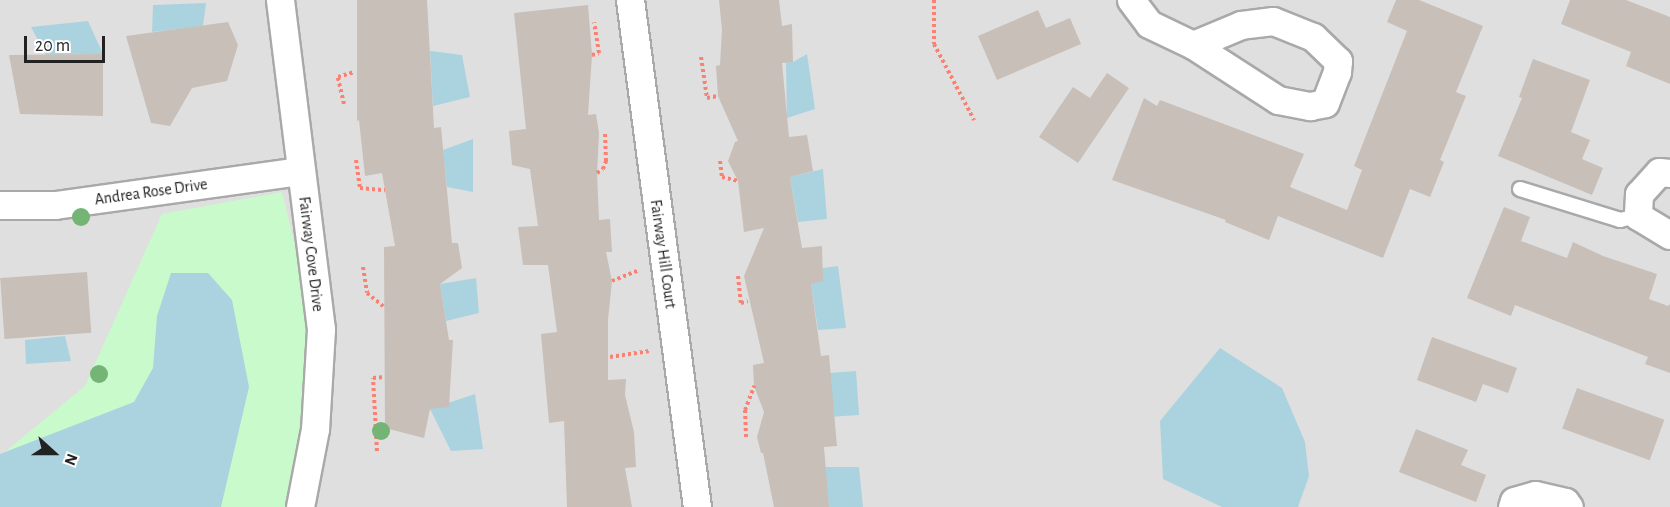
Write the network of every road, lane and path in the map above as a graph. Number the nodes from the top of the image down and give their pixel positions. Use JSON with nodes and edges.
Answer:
{"nodes":[{"id":1,"x":280,"y":0,"type":"edge"},
{"id":2,"x":630,"y":0,"type":"edge"},
{"id":3,"x":934,"y":0,"type":"edge"},
{"id":4,"x":1131,"y":0,"type":"edge"},
{"id":5,"x":594,"y":22,"type":"dead end"},
{"id":6,"x":1192,"y":45,"type":"junction"},
{"id":7,"x":592,"y":55,"type":"dead end"},
{"id":8,"x":702,"y":57,"type":"dead end"},
{"id":9,"x":354,"y":72,"type":"dead end"},
{"id":10,"x":718,"y":96,"type":"dead end"},
{"id":11,"x":344,"y":104,"type":"dead end"},
{"id":12,"x":974,"y":120,"type":"dead end"},
{"id":13,"x":605,"y":132,"type":"dead end"},
{"id":14,"x":356,"y":160,"type":"dead end"},
{"id":15,"x":720,"y":162,"type":"dead end"},
{"id":16,"x":301,"y":171,"type":"junction"},
{"id":17,"x":597,"y":173,"type":"dead end"},
{"id":18,"x":1670,"y":173,"type":"edge"},
{"id":19,"x":738,"y":181,"type":"dead end"},
{"id":20,"x":1520,"y":189,"type":"dead end"},
{"id":21,"x":385,"y":190,"type":"dead end"},
{"id":22,"x":0,"y":205,"type":"edge"},
{"id":23,"x":1638,"y":216,"type":"junction"},
{"id":24,"x":1670,"y":235,"type":"edge"},
{"id":25,"x":363,"y":267,"type":"dead end"},
{"id":26,"x":646,"y":268,"type":"dead end"},
{"id":27,"x":738,"y":276,"type":"dead end"},
{"id":28,"x":612,"y":281,"type":"dead end"},
{"id":29,"x":748,"y":301,"type":"dead end"},
{"id":30,"x":383,"y":306,"type":"dead end"},
{"id":31,"x":654,"y":351,"type":"dead end"},
{"id":32,"x":610,"y":357,"type":"dead end"},
{"id":33,"x":384,"y":377,"type":"dead end"},
{"id":34,"x":754,"y":386,"type":"dead end"},
{"id":35,"x":746,"y":437,"type":"dead end"},
{"id":36,"x":377,"y":452,"type":"dead end"},
{"id":37,"x":300,"y":507,"type":"edge"},
{"id":38,"x":697,"y":507,"type":"edge"},
{"id":39,"x":1512,"y":507,"type":"edge"},
{"id":40,"x":1569,"y":507,"type":"edge"}],
"edges":[{"from":1,"to":16,"type":"street","name":"Fairway Cove Drive"},
{"from":2,"to":38,"type":"street","name":"Fairway Hill Court"},
{"from":3,"to":12,"type":"path"},
{"from":4,"to":6,"type":"street"},
{"from":5,"to":7,"type":"path"},
{"from":6,"to":6,"type":"street"},
{"from":8,"to":10,"type":"path"},
{"from":9,"to":11,"type":"path"},
{"from":13,"to":17,"type":"path"},
{"from":14,"to":21,"type":"path"},
{"from":15,"to":19,"type":"path"},
{"from":16,"to":22,"type":"street","name":"Andrea Rose Drive"},
{"from":16,"to":37,"type":"street","name":"Fairway Cove Drive"},
{"from":18,"to":23,"type":"street"},
{"from":20,"to":23,"type":"lane"},
{"from":23,"to":24,"type":"street"},
{"from":25,"to":30,"type":"path"},
{"from":26,"to":28,"type":"path"},
{"from":27,"to":29,"type":"path"},
{"from":31,"to":32,"type":"path"},
{"from":33,"to":36,"type":"path"},
{"from":34,"to":35,"type":"path"},
{"from":39,"to":40,"type":"street"}]}
